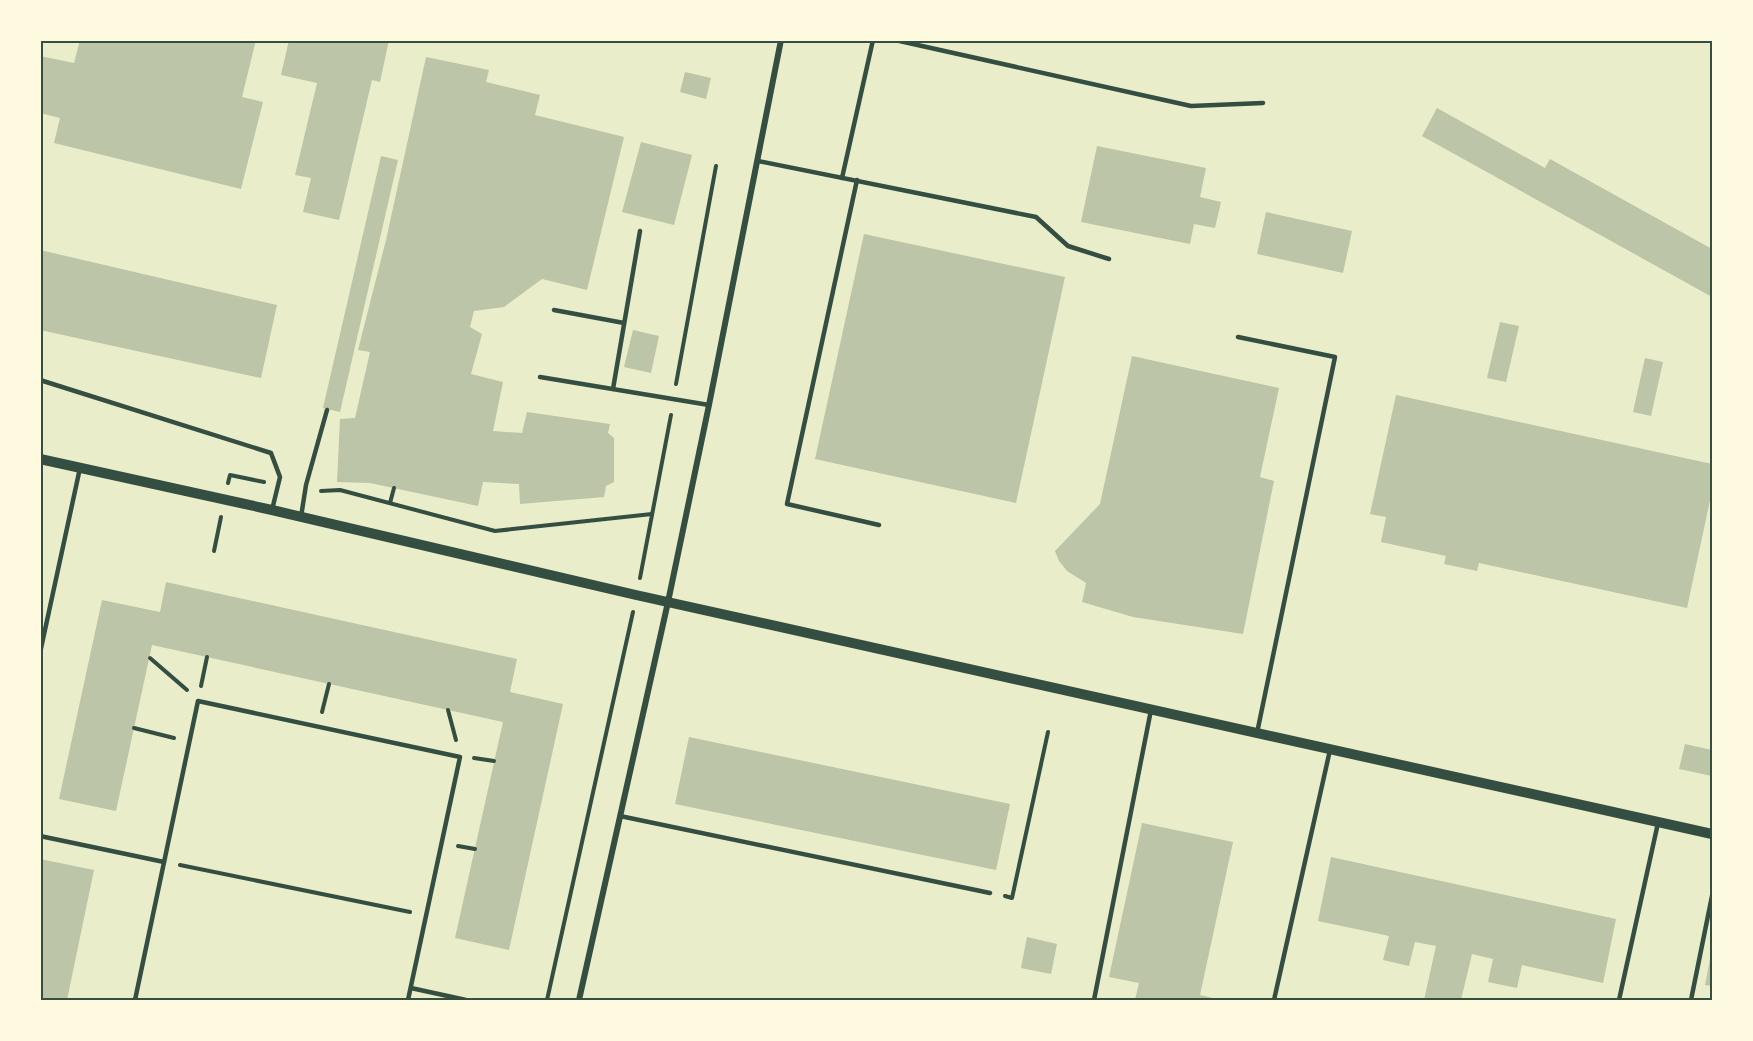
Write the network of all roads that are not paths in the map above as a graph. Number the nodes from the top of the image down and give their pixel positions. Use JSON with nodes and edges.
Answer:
{"nodes":[{"id":1,"x":781,"y":40,"type":"edge"},
{"id":2,"x":873,"y":40,"type":"edge"},
{"id":3,"x":895,"y":40,"type":"edge"},
{"id":4,"x":1263,"y":102,"type":"dead end"},
{"id":5,"x":758,"y":161,"type":"junction"},
{"id":6,"x":842,"y":178,"type":"junction"},
{"id":7,"x":857,"y":180,"type":"junction"},
{"id":8,"x":640,"y":231,"type":"dead end"},
{"id":9,"x":1109,"y":259,"type":"dead end"},
{"id":10,"x":554,"y":310,"type":"dead end"},
{"id":11,"x":624,"y":324,"type":"junction"},
{"id":12,"x":1238,"y":337,"type":"dead end"},
{"id":13,"x":540,"y":377,"type":"dead end"},
{"id":14,"x":40,"y":380,"type":"edge"},
{"id":15,"x":613,"y":389,"type":"junction"},
{"id":16,"x":709,"y":405,"type":"junction"},
{"id":17,"x":327,"y":410,"type":"dead end"},
{"id":18,"x":40,"y":459,"type":"edge"},
{"id":19,"x":80,"y":468,"type":"junction"},
{"id":20,"x":272,"y":510,"type":"junction"},
{"id":21,"x":301,"y":517,"type":"junction"},
{"id":22,"x":879,"y":525,"type":"dead end"},
{"id":23,"x":668,"y":602,"type":"junction"},
{"id":24,"x":40,"y":653,"type":"edge"},
{"id":25,"x":1151,"y":710,"type":"junction"},
{"id":26,"x":1257,"y":733,"type":"junction"},
{"id":27,"x":1329,"y":750,"type":"junction"},
{"id":28,"x":620,"y":816,"type":"junction"},
{"id":29,"x":1658,"y":823,"type":"junction"},
{"id":30,"x":1713,"y":834,"type":"edge"},
{"id":31,"x":40,"y":836,"type":"edge"},
{"id":32,"x":164,"y":862,"type":"junction"},
{"id":33,"x":990,"y":893,"type":"road end"},
{"id":34,"x":1713,"y":896,"type":"edge"},
{"id":35,"x":411,"y":988,"type":"junction"},
{"id":36,"x":135,"y":1000,"type":"edge"},
{"id":37,"x":408,"y":1000,"type":"edge"},
{"id":38,"x":466,"y":1000,"type":"edge"},
{"id":39,"x":579,"y":1000,"type":"edge"},
{"id":40,"x":1094,"y":1000,"type":"edge"},
{"id":41,"x":1274,"y":1000,"type":"edge"},
{"id":42,"x":1619,"y":1000,"type":"edge"},
{"id":43,"x":1691,"y":1000,"type":"edge"}],
"edges":[{"from":1,"to":5,"type":"street"},
{"from":2,"to":6,"type":"lane"},
{"from":3,"to":4,"type":"lane"},
{"from":5,"to":6,"type":"lane"},
{"from":5,"to":16,"type":"street"},
{"from":6,"to":7,"type":"lane"},
{"from":7,"to":9,"type":"lane"},
{"from":7,"to":22,"type":"lane"},
{"from":8,"to":11,"type":"lane"},
{"from":10,"to":11,"type":"lane"},
{"from":11,"to":15,"type":"lane"},
{"from":12,"to":26,"type":"lane"},
{"from":13,"to":15,"type":"lane"},
{"from":14,"to":20,"type":"lane"},
{"from":15,"to":16,"type":"lane"},
{"from":16,"to":23,"type":"street"},
{"from":17,"to":21,"type":"lane"},
{"from":18,"to":19,"type":"street"},
{"from":19,"to":20,"type":"street"},
{"from":19,"to":24,"type":"lane"},
{"from":20,"to":21,"type":"street"},
{"from":21,"to":23,"type":"street"},
{"from":23,"to":25,"type":"street"},
{"from":23,"to":28,"type":"street"},
{"from":25,"to":26,"type":"street"},
{"from":25,"to":40,"type":"lane"},
{"from":26,"to":27,"type":"street"},
{"from":27,"to":29,"type":"street"},
{"from":27,"to":41,"type":"lane"},
{"from":28,"to":33,"type":"lane"},
{"from":28,"to":39,"type":"street"},
{"from":29,"to":30,"type":"street"},
{"from":29,"to":42,"type":"lane"},
{"from":31,"to":32,"type":"lane"},
{"from":32,"to":35,"type":"lane"},
{"from":32,"to":36,"type":"lane"},
{"from":34,"to":43,"type":"lane"},
{"from":35,"to":37,"type":"lane"},
{"from":35,"to":38,"type":"lane"}]}
